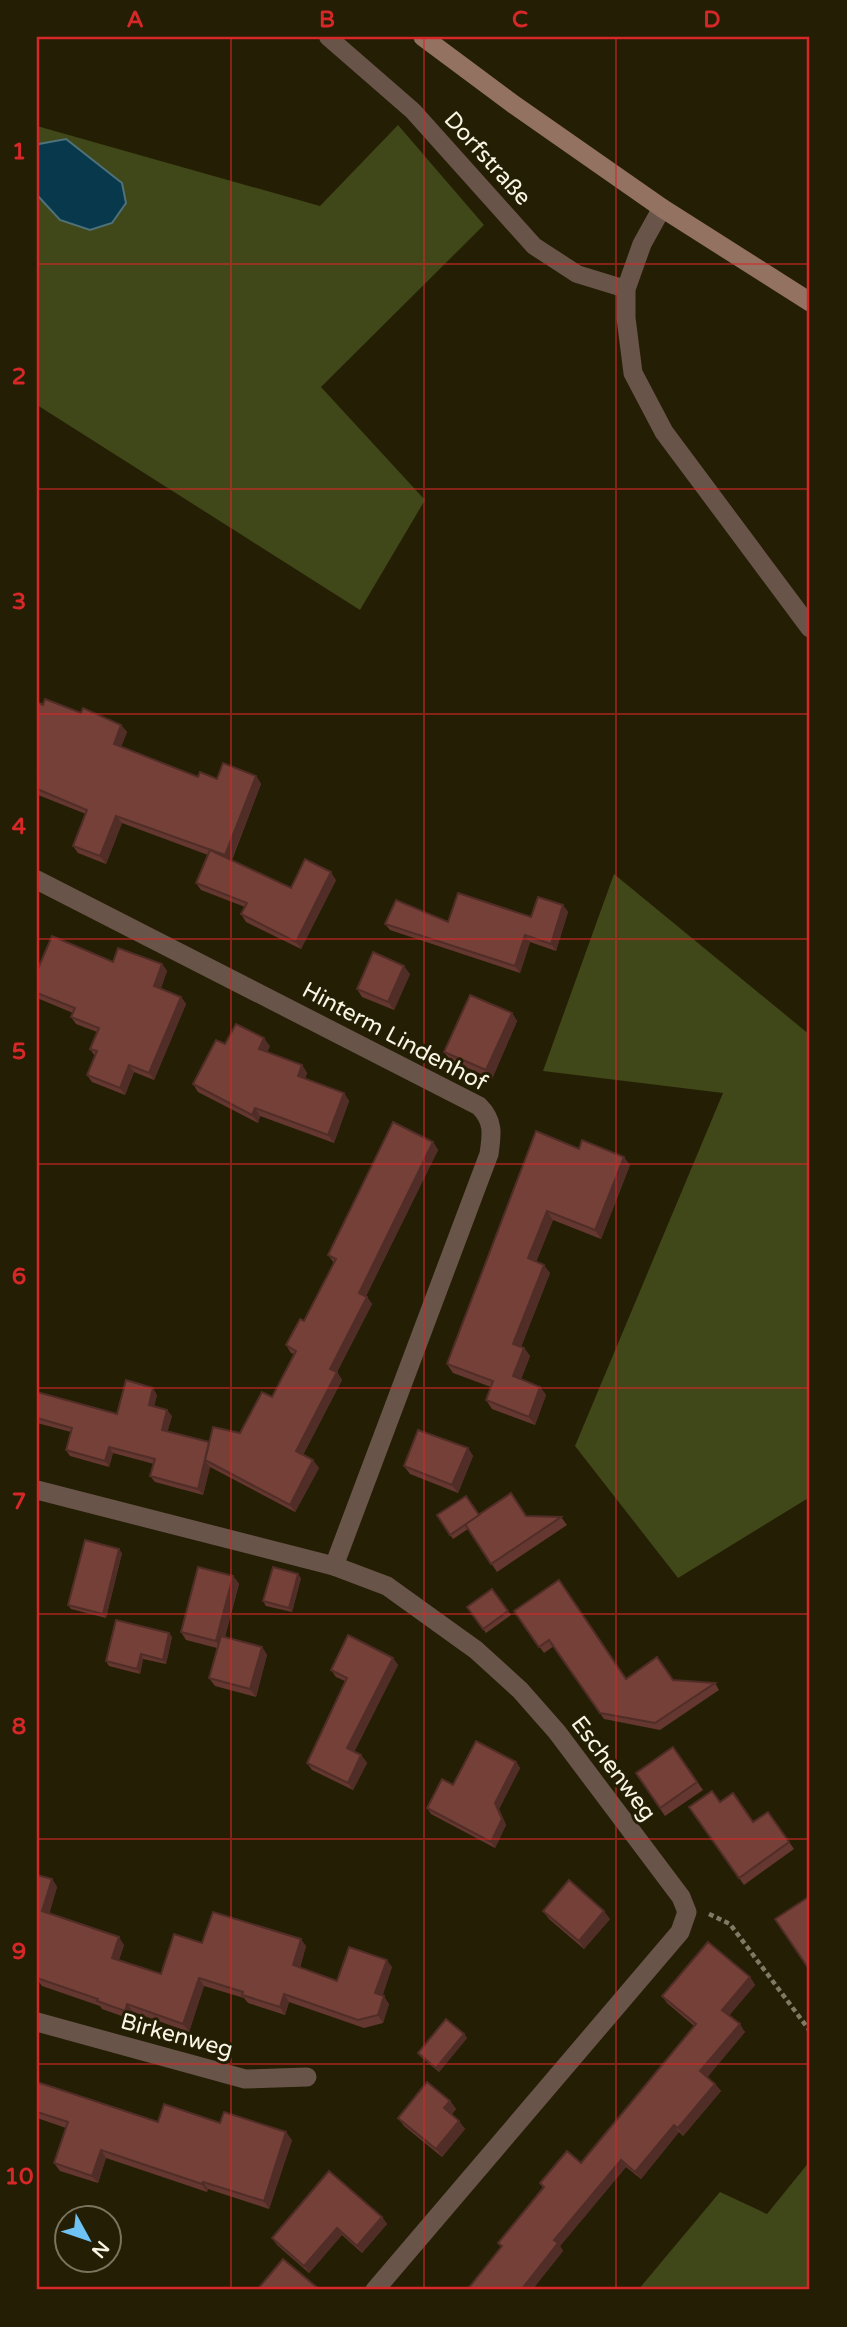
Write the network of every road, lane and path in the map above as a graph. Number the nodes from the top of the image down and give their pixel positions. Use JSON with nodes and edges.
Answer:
{"nodes":[{"id":1,"x":328,"y":37,"type":"edge"},
{"id":2,"x":423,"y":37,"type":"edge"},
{"id":3,"x":662,"y":208,"type":"junction"},
{"id":4,"x":626,"y":289,"type":"junction"},
{"id":5,"x":810,"y":302,"type":"edge"},
{"id":6,"x":810,"y":628,"type":"edge"},
{"id":7,"x":37,"y":880,"type":"edge"},
{"id":8,"x":37,"y":1490,"type":"edge"},
{"id":9,"x":334,"y":1566,"type":"junction"},
{"id":10,"x":687,"y":1912,"type":"junction"},
{"id":11,"x":37,"y":2022,"type":"edge"},
{"id":12,"x":810,"y":2031,"type":"edge"},
{"id":13,"x":307,"y":2077,"type":"dead end"},
{"id":14,"x":375,"y":2290,"type":"edge"}],
"edges":[{"from":1,"to":4,"type":"lane","name":"Dorfstraße"},
{"from":2,"to":3,"type":"main road"},
{"from":3,"to":4,"type":"street"},
{"from":3,"to":5,"type":"main road"},
{"from":4,"to":6,"type":"street"},
{"from":7,"to":9,"type":"street","name":"Hinterm Lindenhof"},
{"from":8,"to":9,"type":"street","name":"Eschenweg"},
{"from":9,"to":10,"type":"street","name":"Eschenweg"},
{"from":10,"to":12,"type":"path"},
{"from":10,"to":14,"type":"street"},
{"from":11,"to":13,"type":"street","name":"Birkenweg"}]}
